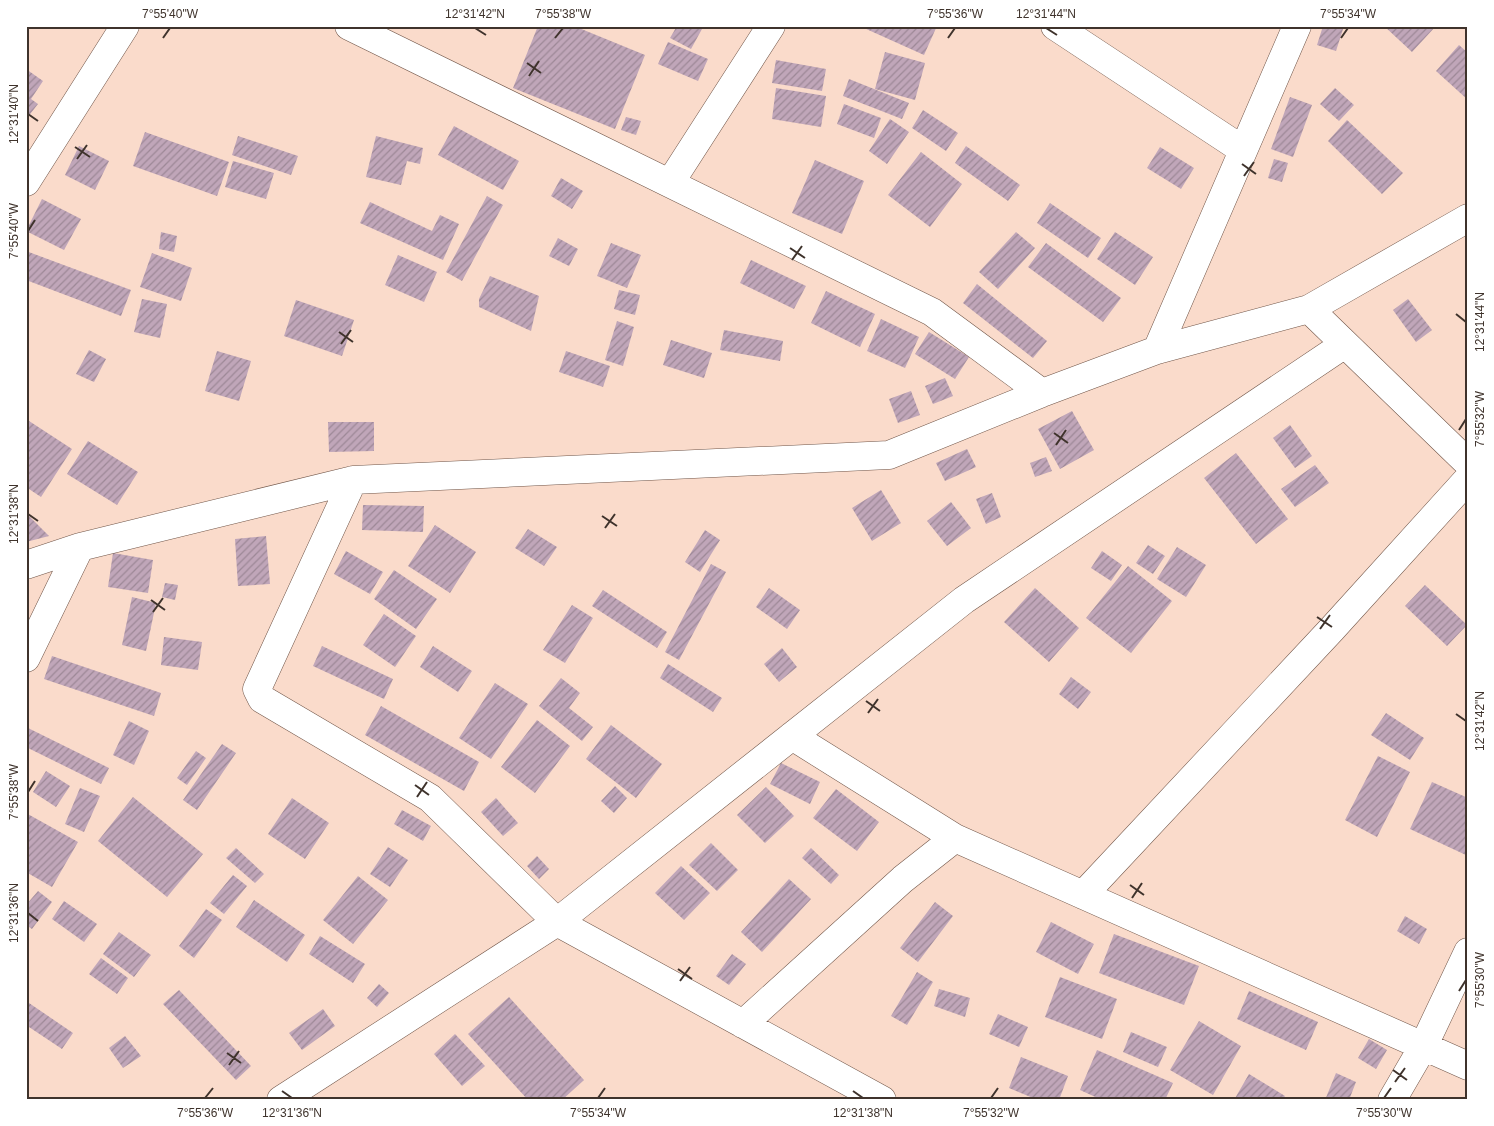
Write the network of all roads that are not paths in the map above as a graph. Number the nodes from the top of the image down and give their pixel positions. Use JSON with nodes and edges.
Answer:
{"nodes":[{"id":1,"x":125,"y":26,"type":"edge"},
{"id":2,"x":349,"y":26,"type":"edge"},
{"id":3,"x":771,"y":26,"type":"edge"},
{"id":4,"x":1055,"y":26,"type":"edge"},
{"id":5,"x":1297,"y":26,"type":"edge"},
{"id":6,"x":1243,"y":150,"type":"junction"},
{"id":7,"x":26,"y":182,"type":"edge"},
{"id":8,"x":670,"y":183,"type":"junction"},
{"id":9,"x":1468,"y":218,"type":"edge"},
{"id":10,"x":1309,"y":308,"type":"junction"},
{"id":11,"x":1345,"y":344,"type":"junction"},
{"id":12,"x":1157,"y":350,"type":"junction"},
{"id":13,"x":1042,"y":393,"type":"junction"},
{"id":14,"x":1468,"y":463,"type":"edge"},
{"id":15,"x":1468,"y":479,"type":"edge"},
{"id":16,"x":353,"y":480,"type":"junction"},
{"id":17,"x":80,"y":548,"type":"junction"},
{"id":18,"x":26,"y":565,"type":"edge"},
{"id":19,"x":26,"y":658,"type":"edge"},
{"id":20,"x":792,"y":736,"type":"junction"},
{"id":21,"x":954,"y":838,"type":"junction"},
{"id":22,"x":1082,"y":895,"type":"junction"},
{"id":23,"x":557,"y":922,"type":"junction"},
{"id":24,"x":1468,"y":952,"type":"edge"},
{"id":25,"x":743,"y":1024,"type":"junction"},
{"id":26,"x":1424,"y":1045,"type":"junction"},
{"id":27,"x":1468,"y":1066,"type":"edge"},
{"id":28,"x":281,"y":1100,"type":"edge"},
{"id":29,"x":882,"y":1100,"type":"edge"},
{"id":30,"x":1392,"y":1100,"type":"edge"}],
"edges":[{"from":1,"to":7,"type":"street"},
{"from":2,"to":8,"type":"street"},
{"from":3,"to":8,"type":"street"},
{"from":4,"to":6,"type":"street"},
{"from":5,"to":6,"type":"street"},
{"from":6,"to":12,"type":"street"},
{"from":8,"to":13,"type":"street"},
{"from":9,"to":10,"type":"street"},
{"from":10,"to":11,"type":"street"},
{"from":10,"to":12,"type":"street"},
{"from":11,"to":14,"type":"street"},
{"from":11,"to":20,"type":"street"},
{"from":12,"to":13,"type":"street"},
{"from":13,"to":16,"type":"street"},
{"from":15,"to":22,"type":"street"},
{"from":16,"to":17,"type":"street"},
{"from":16,"to":23,"type":"street"},
{"from":17,"to":18,"type":"street"},
{"from":17,"to":19,"type":"street"},
{"from":20,"to":21,"type":"street"},
{"from":20,"to":23,"type":"street"},
{"from":21,"to":22,"type":"street"},
{"from":21,"to":25,"type":"street"},
{"from":22,"to":26,"type":"street"},
{"from":23,"to":25,"type":"street"},
{"from":23,"to":28,"type":"street"},
{"from":24,"to":26,"type":"street"},
{"from":25,"to":29,"type":"street"},
{"from":26,"to":27,"type":"street"},
{"from":26,"to":30,"type":"street"}]}
